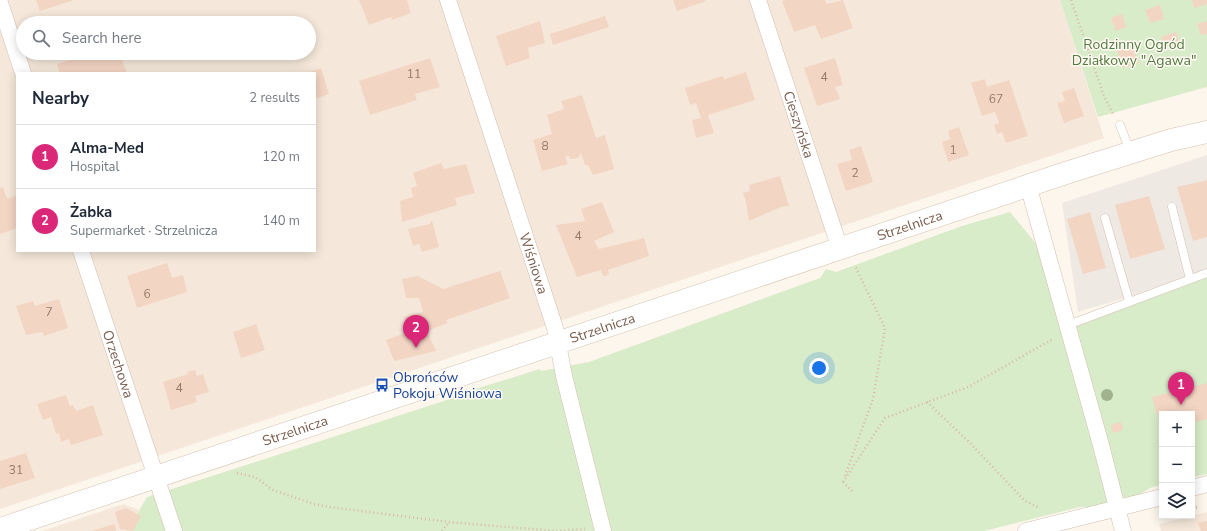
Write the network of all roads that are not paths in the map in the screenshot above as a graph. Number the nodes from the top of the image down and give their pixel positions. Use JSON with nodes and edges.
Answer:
{"nodes":[{"id":1,"x":448,"y":0,"type":"edge"},
{"id":2,"x":758,"y":0,"type":"edge"},
{"id":3,"x":0,"y":3,"type":"edge"},
{"id":4,"x":16,"y":52,"type":"edge"},
{"id":5,"x":19,"y":60,"type":"edge"},
{"id":6,"x":23,"y":72,"type":"edge"},
{"id":7,"x":1120,"y":125,"type":"road end"},
{"id":8,"x":1207,"y":132,"type":"edge"},
{"id":9,"x":1130,"y":152,"type":"junction"},
{"id":10,"x":1028,"y":185,"type":"junction"},
{"id":11,"x":1172,"y":207,"type":"dead end"},
{"id":12,"x":1105,"y":218,"type":"dead end"},
{"id":13,"x":840,"y":249,"type":"junction"},
{"id":14,"x":81,"y":252,"type":"edge"},
{"id":15,"x":1207,"y":273,"type":"edge"},
{"id":16,"x":1190,"y":279,"type":"junction"},
{"id":17,"x":1129,"y":301,"type":"junction"},
{"id":18,"x":1068,"y":325,"type":"junction"},
{"id":19,"x":558,"y":343,"type":"junction"},
{"id":20,"x":157,"y":476,"type":"junction"},
{"id":21,"x":1207,"y":484,"type":"edge"},
{"id":22,"x":1195,"y":487,"type":"edge"},
{"id":23,"x":1159,"y":498,"type":"edge"},
{"id":24,"x":1117,"y":508,"type":"junction"},
{"id":25,"x":0,"y":529,"type":"edge"},
{"id":26,"x":598,"y":530,"type":"edge"},
{"id":27,"x":174,"y":531,"type":"edge"},
{"id":28,"x":1026,"y":531,"type":"edge"},
{"id":29,"x":1123,"y":531,"type":"edge"}],
"edges":[{"from":1,"to":19,"type":"street","name":"Wiśniowa"},
{"from":2,"to":13,"type":"street","name":"Cieszyńska"},
{"from":3,"to":4,"type":"street"},
{"from":5,"to":6,"type":"street"},
{"from":7,"to":9,"type":"lane"},
{"from":8,"to":9,"type":"street","name":"Strzelnicza"},
{"from":9,"to":10,"type":"street","name":"Strzelnicza"},
{"from":10,"to":13,"type":"street","name":"Strzelnicza"},
{"from":10,"to":18,"type":"street"},
{"from":11,"to":16,"type":"lane"},
{"from":12,"to":17,"type":"lane"},
{"from":13,"to":19,"type":"street","name":"Strzelnicza"},
{"from":14,"to":20,"type":"street","name":"Orzechowa"},
{"from":15,"to":16,"type":"lane"},
{"from":16,"to":17,"type":"lane"},
{"from":17,"to":18,"type":"lane"},
{"from":18,"to":24,"type":"street"},
{"from":19,"to":20,"type":"street","name":"Strzelnicza"},
{"from":19,"to":26,"type":"street","name":"Wiśniowa"},
{"from":20,"to":25,"type":"street","name":"Strzelnicza"},
{"from":20,"to":27,"type":"street","name":"Orzechowa"},
{"from":21,"to":22,"type":"street"},
{"from":23,"to":24,"type":"street"},
{"from":24,"to":28,"type":"street"},
{"from":24,"to":29,"type":"street"}]}
